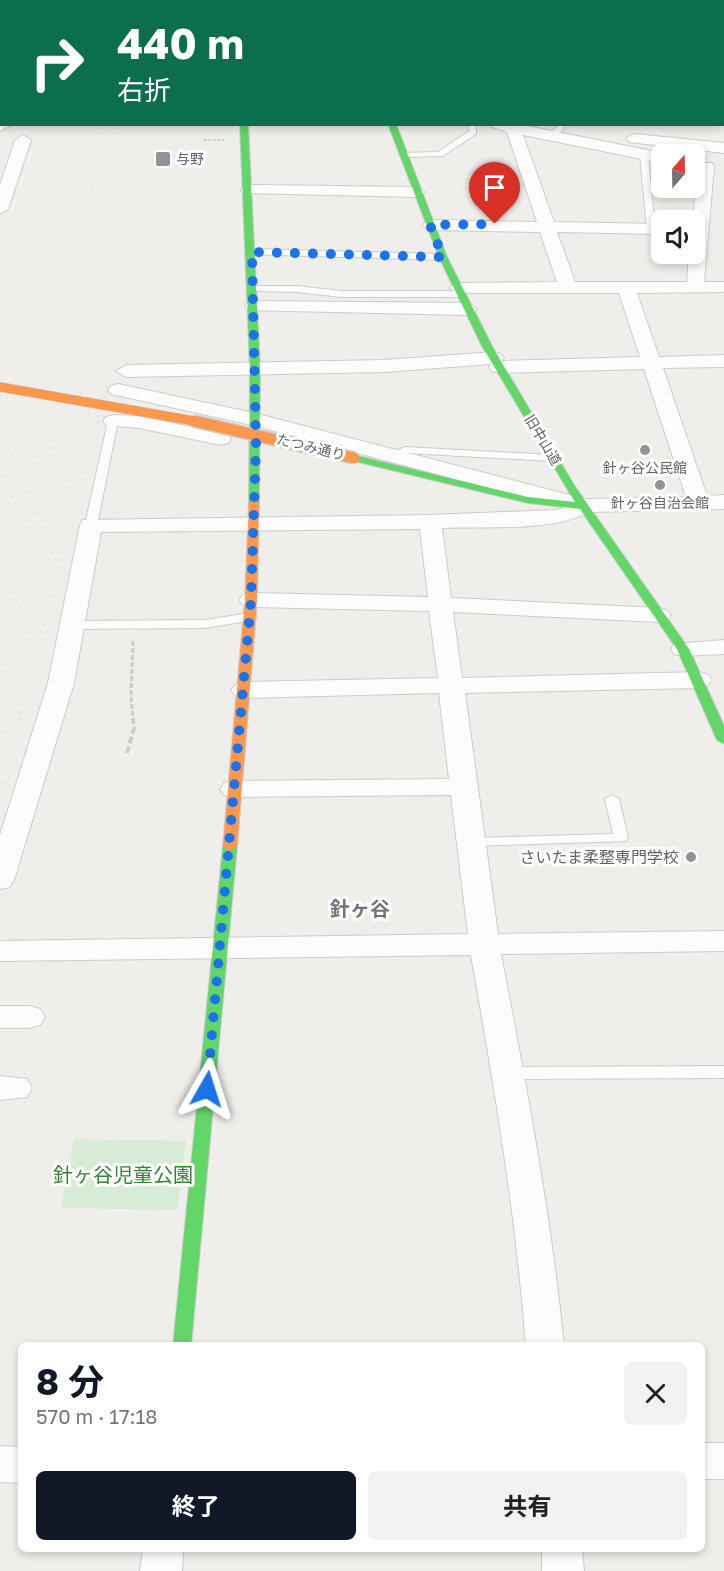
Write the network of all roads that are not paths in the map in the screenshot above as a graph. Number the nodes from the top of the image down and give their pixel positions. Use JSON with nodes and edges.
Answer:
{"nodes":[{"id":1,"x":244,"y":126,"type":"edge"},
{"id":2,"x":393,"y":126,"type":"edge"},
{"id":3,"x":472,"y":126,"type":"edge"},
{"id":4,"x":502,"y":126,"type":"edge"},
{"id":5,"x":513,"y":128,"type":"junction"},
{"id":6,"x":559,"y":130,"type":"edge"},
{"id":7,"x":23,"y":141,"type":"dead end"},
{"id":8,"x":594,"y":146,"type":"junction"},
{"id":9,"x":724,"y":148,"type":"edge"},
{"id":10,"x":403,"y":155,"type":"junction"},
{"id":11,"x":644,"y":155,"type":"junction"},
{"id":12,"x":651,"y":156,"type":"edge"},
{"id":13,"x":705,"y":166,"type":"edge"},
{"id":14,"x":724,"y":172,"type":"edge"},
{"id":15,"x":249,"y":190,"type":"junction"},
{"id":16,"x":417,"y":192,"type":"junction"},
{"id":17,"x":0,"y":209,"type":"edge"},
{"id":18,"x":653,"y":210,"type":"edge"},
{"id":19,"x":430,"y":225,"type":"junction"},
{"id":20,"x":545,"y":227,"type":"junction"},
{"id":21,"x":651,"y":229,"type":"edge"},
{"id":22,"x":252,"y":252,"type":"junction"},
{"id":23,"x":443,"y":257,"type":"junction"},
{"id":24,"x":698,"y":264,"type":"edge"},
{"id":25,"x":567,"y":286,"type":"junction"},
{"id":26,"x":626,"y":286,"type":"junction"},
{"id":27,"x":695,"y":287,"type":"junction"},
{"id":28,"x":724,"y":287,"type":"edge"},
{"id":29,"x":462,"y":297,"type":"junction"},
{"id":30,"x":253,"y":298,"type":"junction"},
{"id":31,"x":724,"y":361,"type":"edge"},
{"id":32,"x":497,"y":362,"type":"junction"},
{"id":33,"x":650,"y":363,"type":"junction"},
{"id":34,"x":255,"y":369,"type":"junction"},
{"id":35,"x":0,"y":387,"type":"edge"},
{"id":36,"x":254,"y":419,"type":"junction"},
{"id":37,"x":113,"y":421,"type":"joint"},
{"id":38,"x":256,"y":446,"type":"junction"},
{"id":39,"x":393,"y":455,"type":"junction"},
{"id":40,"x":553,"y":458,"type":"junction"},
{"id":41,"x":356,"y":464,"type":"junction"},
{"id":42,"x":724,"y":502,"type":"edge"},
{"id":43,"x":699,"y":503,"type":"junction"},
{"id":44,"x":585,"y":506,"type":"junction"},
{"id":45,"x":430,"y":522,"type":"junction"},
{"id":46,"x":252,"y":524,"type":"junction"},
{"id":47,"x":91,"y":525,"type":"junction"},
{"id":48,"x":439,"y":604,"type":"junction"},
{"id":49,"x":250,"y":608,"type":"junction"},
{"id":50,"x":659,"y":615,"type":"junction"},
{"id":51,"x":72,"y":625,"type":"junction"},
{"id":52,"x":724,"y":647,"type":"edge"},
{"id":53,"x":683,"y":650,"type":"junction"},
{"id":54,"x":699,"y":680,"type":"junction"},
{"id":55,"x":452,"y":686,"type":"junction"},
{"id":56,"x":244,"y":690,"type":"junction"},
{"id":57,"x":724,"y":740,"type":"edge"},
{"id":58,"x":462,"y":787,"type":"junction"},
{"id":59,"x":234,"y":789,"type":"junction"},
{"id":60,"x":612,"y":799,"type":"dead end"},
{"id":61,"x":470,"y":842,"type":"junction"},
{"id":62,"x":0,"y":880,"type":"edge"},
{"id":63,"x":724,"y":941,"type":"edge"},
{"id":64,"x":484,"y":943,"type":"junction"},
{"id":65,"x":221,"y":949,"type":"junction"},
{"id":66,"x":0,"y":951,"type":"edge"},
{"id":67,"x":724,"y":1072,"type":"edge"},
{"id":68,"x":508,"y":1073,"type":"junction"},
{"id":69,"x":182,"y":1342,"type":"edge"},
{"id":70,"x":545,"y":1342,"type":"edge"},
{"id":71,"x":705,"y":1461,"type":"edge"},
{"id":72,"x":724,"y":1461,"type":"edge"},
{"id":73,"x":0,"y":1464,"type":"edge"},
{"id":74,"x":18,"y":1465,"type":"edge"},
{"id":75,"x":163,"y":1552,"type":"edge"},
{"id":76,"x":562,"y":1552,"type":"edge"},
{"id":77,"x":161,"y":1571,"type":"edge"},
{"id":78,"x":563,"y":1571,"type":"edge"}],
"edges":[{"from":1,"to":15,"type":"street"},
{"from":2,"to":10,"type":"street","name":"旧中山道"},
{"from":3,"to":10,"type":"lane"},
{"from":4,"to":5,"type":"street"},
{"from":5,"to":6,"type":"street"},
{"from":5,"to":20,"type":"street"},
{"from":6,"to":8,"type":"street"},
{"from":7,"to":17,"type":"street"},
{"from":8,"to":9,"type":"street"},
{"from":8,"to":11,"type":"street"},
{"from":10,"to":16,"type":"street","name":"旧中山道"},
{"from":11,"to":12,"type":"street"},
{"from":11,"to":18,"type":"lane"},
{"from":13,"to":14,"type":"street"},
{"from":15,"to":16,"type":"street"},
{"from":15,"to":22,"type":"street"},
{"from":16,"to":19,"type":"street","name":"旧中山道"},
{"from":19,"to":20,"type":"street"},
{"from":19,"to":23,"type":"street","name":"旧中山道"},
{"from":20,"to":21,"type":"street"},
{"from":20,"to":25,"type":"street"},
{"from":22,"to":23,"type":"lane"},
{"from":22,"to":30,"type":"street"},
{"from":23,"to":29,"type":"street","name":"旧中山道"},
{"from":24,"to":27,"type":"street"},
{"from":25,"to":26,"type":"street"},
{"from":25,"to":29,"type":"street"},
{"from":26,"to":27,"type":"street"},
{"from":26,"to":33,"type":"street"},
{"from":27,"to":28,"type":"street"},
{"from":29,"to":30,"type":"street"},
{"from":29,"to":32,"type":"street","name":"旧中山道"},
{"from":30,"to":34,"type":"street"},
{"from":31,"to":33,"type":"street"},
{"from":32,"to":33,"type":"street"},
{"from":32,"to":34,"type":"street"},
{"from":32,"to":40,"type":"street","name":"旧中山道"},
{"from":33,"to":43,"type":"street"},
{"from":34,"to":36,"type":"street"},
{"from":34,"to":36,"type":"street"},
{"from":35,"to":41,"type":"street","name":"たつみ通り","bridge":true},
{"from":36,"to":38,"type":"street"},
{"from":36,"to":39,"type":"street"},
{"from":37,"to":38,"type":"street"},
{"from":37,"to":47,"type":"lane"},
{"from":38,"to":41,"type":"street"},
{"from":38,"to":46,"type":"street"},
{"from":39,"to":40,"type":"lane"},
{"from":39,"to":44,"type":"street"},
{"from":40,"to":44,"type":"street","name":"旧中山道"},
{"from":41,"to":44,"type":"street","name":"たつみ通り"},
{"from":42,"to":43,"type":"street"},
{"from":43,"to":44,"type":"street"},
{"from":44,"to":45,"type":"street"},
{"from":44,"to":50,"type":"street","name":"旧中山道"},
{"from":45,"to":46,"type":"street"},
{"from":45,"to":48,"type":"street"},
{"from":46,"to":47,"type":"street"},
{"from":46,"to":49,"type":"street"},
{"from":47,"to":51,"type":"street"},
{"from":48,"to":49,"type":"street"},
{"from":48,"to":50,"type":"street"},
{"from":48,"to":55,"type":"street"},
{"from":49,"to":51,"type":"lane"},
{"from":49,"to":56,"type":"street"},
{"from":50,"to":53,"type":"street","name":"旧中山道"},
{"from":51,"to":62,"type":"street"},
{"from":52,"to":53,"type":"street"},
{"from":53,"to":54,"type":"street","name":"旧中山道"},
{"from":54,"to":55,"type":"street"},
{"from":54,"to":57,"type":"street","name":"旧中山道"},
{"from":55,"to":56,"type":"street"},
{"from":55,"to":58,"type":"street"},
{"from":56,"to":59,"type":"street"},
{"from":58,"to":59,"type":"street"},
{"from":58,"to":61,"type":"street"},
{"from":59,"to":65,"type":"street"},
{"from":60,"to":61,"type":"lane"},
{"from":61,"to":64,"type":"street"},
{"from":63,"to":64,"type":"street"},
{"from":64,"to":65,"type":"street"},
{"from":64,"to":68,"type":"street"},
{"from":65,"to":66,"type":"street"},
{"from":65,"to":69,"type":"street"},
{"from":67,"to":68,"type":"lane"},
{"from":68,"to":70,"type":"street"},
{"from":71,"to":72,"type":"street"},
{"from":73,"to":74,"type":"street"},
{"from":75,"to":77,"type":"street"},
{"from":76,"to":78,"type":"street"}]}
